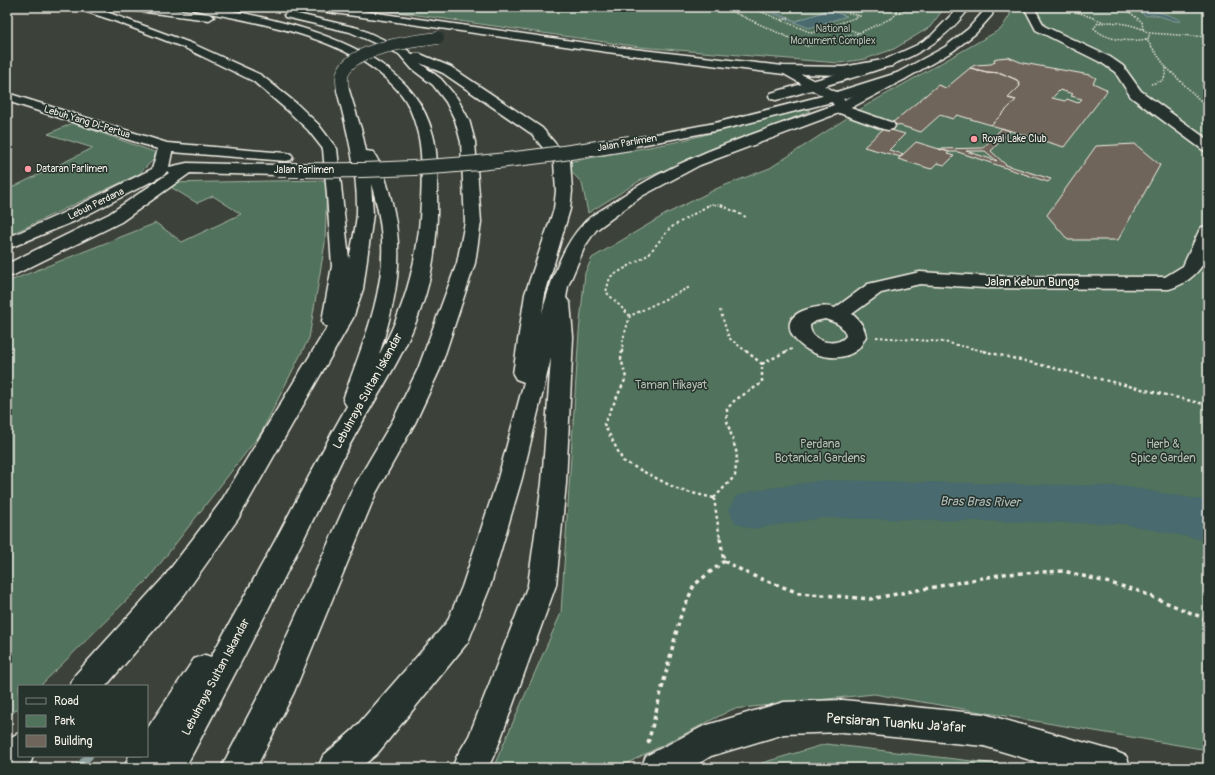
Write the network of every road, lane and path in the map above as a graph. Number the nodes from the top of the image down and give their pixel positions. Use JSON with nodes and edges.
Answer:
{"nodes":[{"id":1,"x":82,"y":7,"type":"edge"},
{"id":2,"x":130,"y":7,"type":"edge"},
{"id":3,"x":195,"y":7,"type":"edge"},
{"id":4,"x":313,"y":7,"type":"edge"},
{"id":5,"x":722,"y":7,"type":"edge"},
{"id":6,"x":750,"y":7,"type":"edge"},
{"id":7,"x":824,"y":7,"type":"edge"},
{"id":8,"x":828,"y":7,"type":"edge"},
{"id":9,"x":895,"y":7,"type":"edge"},
{"id":10,"x":924,"y":7,"type":"edge"},
{"id":11,"x":964,"y":7,"type":"edge"},
{"id":12,"x":989,"y":7,"type":"edge"},
{"id":13,"x":1029,"y":7,"type":"edge"},
{"id":14,"x":1064,"y":7,"type":"edge"},
{"id":15,"x":1123,"y":7,"type":"edge"},
{"id":16,"x":821,"y":8,"type":"edge"},
{"id":17,"x":282,"y":13,"type":"dead end"},
{"id":18,"x":897,"y":13,"type":"junction"},
{"id":19,"x":789,"y":18,"type":"dead end"},
{"id":20,"x":782,"y":20,"type":"junction"},
{"id":21,"x":1104,"y":22,"type":"junction"},
{"id":22,"x":836,"y":25,"type":"junction"},
{"id":23,"x":1143,"y":29,"type":"junction"},
{"id":24,"x":859,"y":33,"type":"junction"},
{"id":25,"x":1149,"y":33,"type":"junction"},
{"id":26,"x":1208,"y":37,"type":"edge"},
{"id":27,"x":1146,"y":40,"type":"junction"},
{"id":28,"x":345,"y":48,"type":"junction"},
{"id":29,"x":607,"y":49,"type":"junction"},
{"id":30,"x":403,"y":52,"type":"junction"},
{"id":31,"x":888,"y":63,"type":"junction"},
{"id":32,"x":1166,"y":68,"type":"junction"},
{"id":33,"x":783,"y":70,"type":"junction"},
{"id":34,"x":815,"y":86,"type":"junction"},
{"id":35,"x":1131,"y":86,"type":"junction"},
{"id":36,"x":7,"y":98,"type":"edge"},
{"id":37,"x":762,"y":100,"type":"dead end"},
{"id":38,"x":839,"y":104,"type":"junction"},
{"id":39,"x":1208,"y":108,"type":"edge"},
{"id":40,"x":702,"y":116,"type":"dead end"},
{"id":41,"x":680,"y":120,"type":"dead end"},
{"id":42,"x":888,"y":126,"type":"dead end"},
{"id":43,"x":715,"y":127,"type":"junction"},
{"id":44,"x":355,"y":132,"type":"junction"},
{"id":45,"x":166,"y":147,"type":"junction"},
{"id":46,"x":1208,"y":147,"type":"edge"},
{"id":47,"x":245,"y":154,"type":"joint"},
{"id":48,"x":268,"y":156,"type":"junction"},
{"id":49,"x":187,"y":168,"type":"junction"},
{"id":50,"x":258,"y":170,"type":"junction"},
{"id":51,"x":159,"y":172,"type":"junction"},
{"id":52,"x":748,"y":218,"type":"dead end"},
{"id":53,"x":1208,"y":231,"type":"edge"},
{"id":54,"x":7,"y":244,"type":"edge"},
{"id":55,"x":7,"y":271,"type":"edge"},
{"id":56,"x":559,"y":286,"type":"junction"},
{"id":57,"x":690,"y":287,"type":"dead end"},
{"id":58,"x":720,"y":310,"type":"dead end"},
{"id":59,"x":838,"y":315,"type":"junction"},
{"id":60,"x":630,"y":316,"type":"junction"},
{"id":61,"x":856,"y":335,"type":"junction"},
{"id":62,"x":808,"y":341,"type":"junction"},
{"id":63,"x":328,"y":345,"type":"junction"},
{"id":64,"x":762,"y":364,"type":"junction"},
{"id":65,"x":1208,"y":405,"type":"edge"},
{"id":66,"x":342,"y":437,"type":"junction"},
{"id":67,"x":510,"y":478,"type":"junction"},
{"id":68,"x":714,"y":498,"type":"junction"},
{"id":69,"x":286,"y":548,"type":"junction"},
{"id":70,"x":724,"y":561,"type":"junction"},
{"id":71,"x":1208,"y":620,"type":"edge"},
{"id":72,"x":87,"y":685,"type":"edge"},
{"id":73,"x":18,"y":751,"type":"edge"},
{"id":74,"x":652,"y":757,"type":"edge"},
{"id":75,"x":7,"y":762,"type":"edge"},
{"id":76,"x":141,"y":768,"type":"edge"},
{"id":77,"x":167,"y":768,"type":"edge"},
{"id":78,"x":238,"y":768,"type":"edge"},
{"id":79,"x":335,"y":768,"type":"edge"},
{"id":80,"x":469,"y":768,"type":"edge"},
{"id":81,"x":1114,"y":768,"type":"edge"}],
"edges":[{"from":1,"to":63,"type":"main road"},
{"from":2,"to":28,"type":"main road"},
{"from":3,"to":28,"type":"main road","name":"Lebuhraya Sultan Iskandar"},
{"from":4,"to":29,"type":"main road"},
{"from":5,"to":24,"type":"path"},
{"from":6,"to":20,"type":"path"},
{"from":7,"to":16,"type":"path"},
{"from":8,"to":22,"type":"path"},
{"from":9,"to":18,"type":"path"},
{"from":10,"to":18,"type":"path"},
{"from":11,"to":31,"type":"main road"},
{"from":12,"to":38,"type":"main road","name":"Jalan Parlimen"},
{"from":13,"to":35,"type":"main road"},
{"from":14,"to":21,"type":"path"},
{"from":15,"to":23,"type":"path"},
{"from":17,"to":30,"type":"main road"},
{"from":18,"to":24,"type":"path"},
{"from":19,"to":20,"type":"path"},
{"from":20,"to":22,"type":"path"},
{"from":21,"to":23,"type":"path"},
{"from":21,"to":27,"type":"path"},
{"from":22,"to":24,"type":"path"},
{"from":23,"to":25,"type":"path"},
{"from":25,"to":26,"type":"path"},
{"from":25,"to":27,"type":"path"},
{"from":27,"to":32,"type":"path"},
{"from":28,"to":66,"type":"main road","name":"Lebuhraya Sultan Iskandar"},
{"from":29,"to":33,"type":"main road"},
{"from":29,"to":44,"type":"main road","bridge":true},
{"from":30,"to":67,"type":"main road"},
{"from":30,"to":78,"type":"main road"},
{"from":31,"to":33,"type":"main road"},
{"from":31,"to":34,"type":"main road"},
{"from":32,"to":35,"type":"path"},
{"from":32,"to":39,"type":"path"},
{"from":33,"to":34,"type":"main road"},
{"from":34,"to":37,"type":"main road"},
{"from":34,"to":38,"type":"main road"},
{"from":35,"to":46,"type":"main road"},
{"from":36,"to":45,"type":"main road","name":"Lebuh Yang Di-Pertua"},
{"from":38,"to":42,"type":"main road"},
{"from":38,"to":43,"type":"main road","name":"Jalan Parlimen"},
{"from":38,"to":56,"type":"main road"},
{"from":40,"to":43,"type":"main road"},
{"from":41,"to":48,"type":"main road","name":"Jalan Parlimen"},
{"from":43,"to":50,"type":"main road","name":"Jalan Parlimen","bridge":true},
{"from":44,"to":63,"type":"main road"},
{"from":44,"to":66,"type":"main road"},
{"from":45,"to":47,"type":"main road","name":"Lebuh Yang Di-Pertua"},
{"from":45,"to":51,"type":"main road"},
{"from":47,"to":48,"type":"main road","name":"Jalan Parlimen"},
{"from":48,"to":50,"type":"main road"},
{"from":49,"to":50,"type":"main road","name":"Jalan Parlimen"},
{"from":49,"to":51,"type":"main road","name":"Lebuh Perdana"},
{"from":49,"to":55,"type":"main road"},
{"from":51,"to":54,"type":"main road","name":"Lebuh Perdana"},
{"from":52,"to":60,"type":"path"},
{"from":53,"to":59,"type":"main road","name":"Jalan Kebun Bunga"},
{"from":56,"to":67,"type":"main road"},
{"from":56,"to":80,"type":"main road"},
{"from":57,"to":60,"type":"path"},
{"from":58,"to":64,"type":"path"},
{"from":59,"to":61,"type":"main road"},
{"from":59,"to":62,"type":"main road"},
{"from":60,"to":68,"type":"path"},
{"from":61,"to":62,"type":"main road"},
{"from":61,"to":65,"type":"path"},
{"from":62,"to":64,"type":"path"},
{"from":63,"to":72,"type":"main road"},
{"from":64,"to":68,"type":"path"},
{"from":66,"to":69,"type":"main road","name":"Lebuhraya Sultan Iskandar"},
{"from":67,"to":79,"type":"main road"},
{"from":68,"to":70,"type":"path"},
{"from":69,"to":76,"type":"main road"},
{"from":69,"to":77,"type":"main road","name":"Lebuhraya Sultan Iskandar"},
{"from":70,"to":71,"type":"path"},
{"from":70,"to":74,"type":"path"},
{"from":73,"to":75,"type":"main road"},
{"from":74,"to":81,"type":"main road","name":"Persiaran Tuanku Ja'afar"}]}
